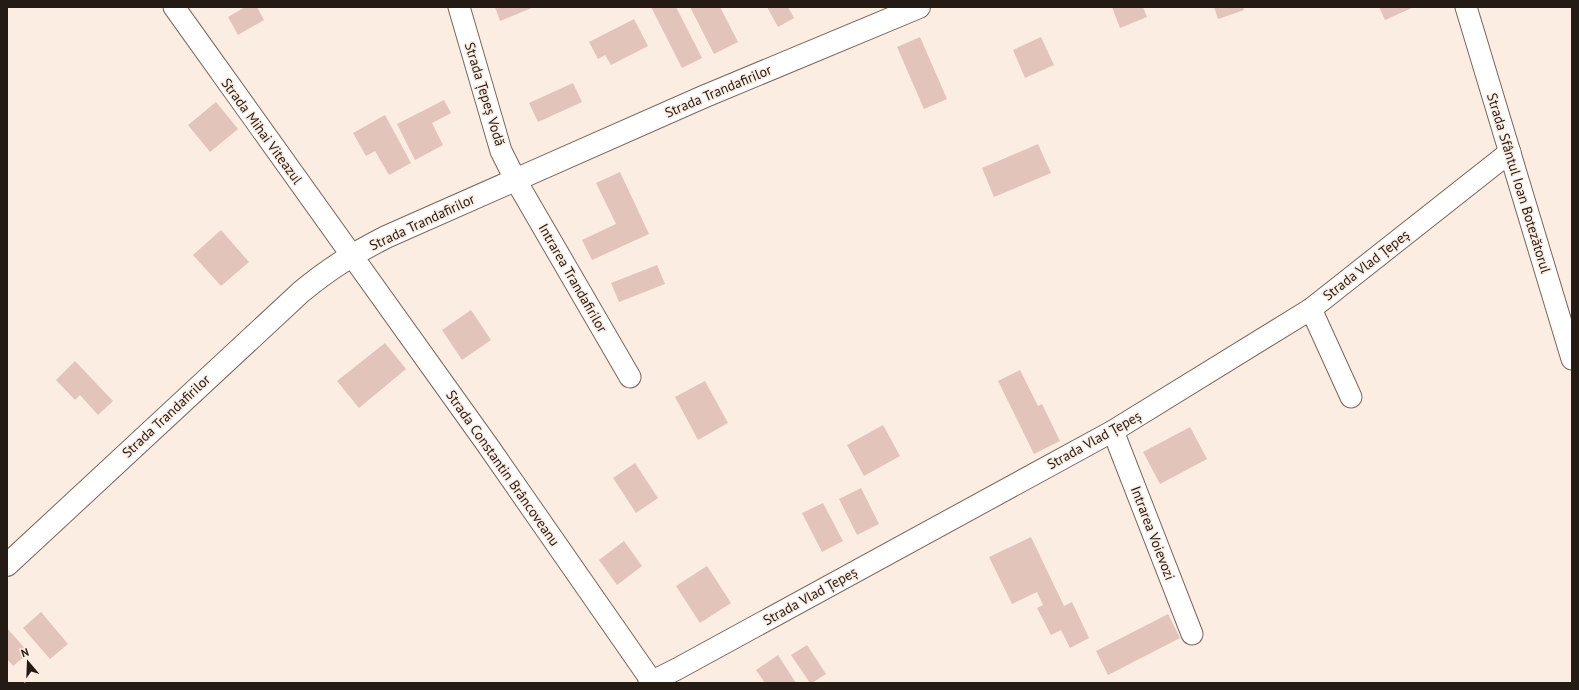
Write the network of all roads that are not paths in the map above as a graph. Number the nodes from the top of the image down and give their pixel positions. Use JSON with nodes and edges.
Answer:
{"nodes":[{"id":1,"x":174,"y":7,"type":"edge"},
{"id":2,"x":458,"y":7,"type":"edge"},
{"id":3,"x":919,"y":7,"type":"edge"},
{"id":4,"x":1466,"y":7,"type":"edge"},
{"id":5,"x":1510,"y":152,"type":"junction"},
{"id":6,"x":515,"y":179,"type":"junction"},
{"id":7,"x":351,"y":255,"type":"junction"},
{"id":8,"x":1311,"y":309,"type":"junction"},
{"id":9,"x":1572,"y":359,"type":"edge"},
{"id":10,"x":630,"y":377,"type":"dead end"},
{"id":11,"x":1351,"y":397,"type":"dead end"},
{"id":12,"x":1113,"y":431,"type":"junction"},
{"id":13,"x":7,"y":565,"type":"edge"},
{"id":14,"x":1192,"y":634,"type":"dead end"},
{"id":15,"x":652,"y":682,"type":"edge"}],
"edges":[{"from":1,"to":7,"type":"street","name":"Strada Mihai Viteazul"},
{"from":2,"to":6,"type":"street","name":"Strada Țepeș Vodă"},
{"from":3,"to":6,"type":"main road","name":"Strada Trandafirilor"},
{"from":4,"to":5,"type":"street","name":"Strada Sfântul Ioan Botezătorul"},
{"from":5,"to":8,"type":"street","name":"Strada Vlad Țepeș"},
{"from":5,"to":9,"type":"street","name":"Strada Sfântul Ioan Botezătorul"},
{"from":6,"to":7,"type":"main road","name":"Strada Trandafirilor"},
{"from":6,"to":10,"type":"street","name":"Intrarea Trandafirilor"},
{"from":7,"to":13,"type":"main road","name":"Strada Trandafirilor"},
{"from":7,"to":15,"type":"street","name":"Strada Constantin Brâncoveanu"},
{"from":8,"to":11,"type":"street"},
{"from":8,"to":12,"type":"street","name":"Strada Vlad Țepeș"},
{"from":12,"to":14,"type":"street","name":"Intrarea Voievozi"},
{"from":12,"to":15,"type":"street","name":"Strada Vlad Țepeș"}]}
